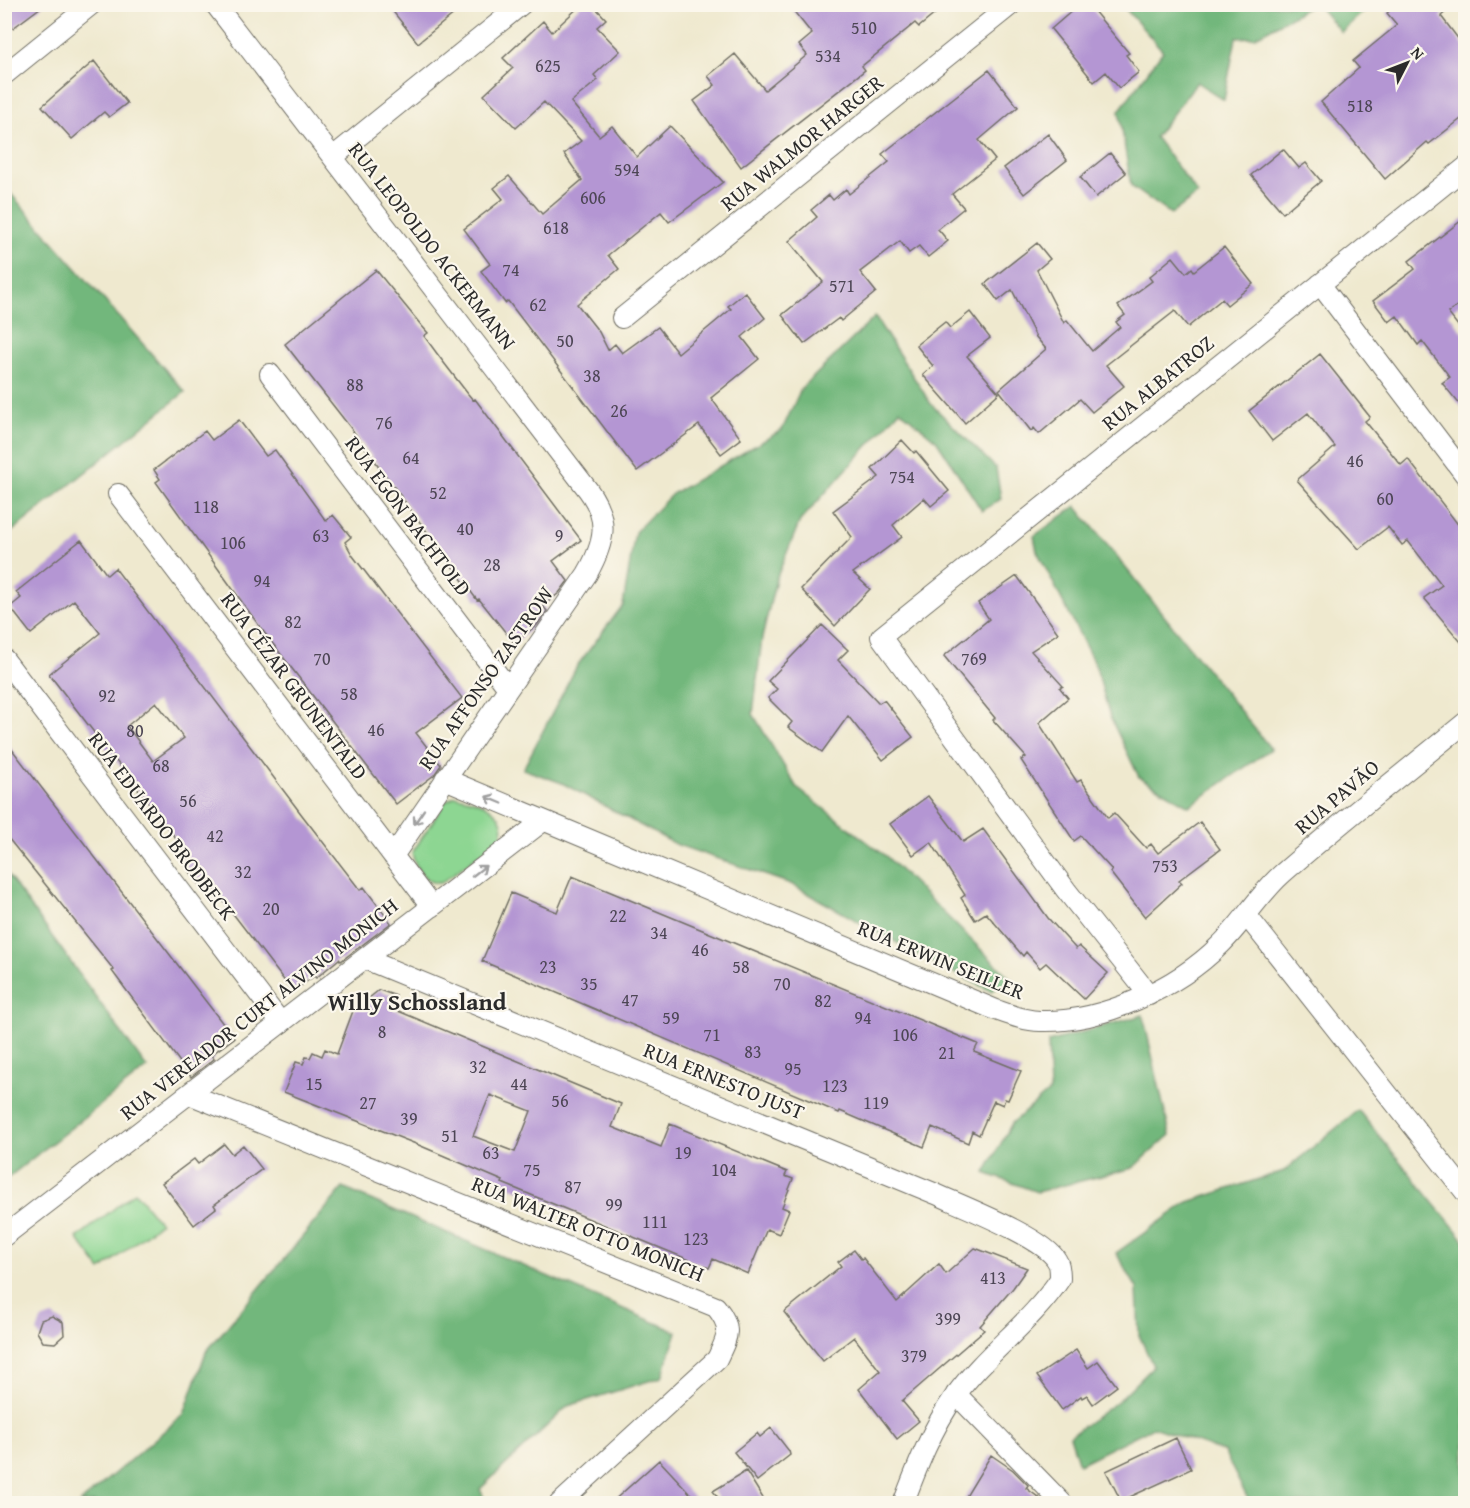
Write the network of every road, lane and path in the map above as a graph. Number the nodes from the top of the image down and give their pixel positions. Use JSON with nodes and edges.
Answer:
{"nodes":[{"id":1,"x":92,"y":4,"type":"edge"},
{"id":2,"x":215,"y":4,"type":"edge"},
{"id":3,"x":522,"y":4,"type":"edge"},
{"id":4,"x":1012,"y":4,"type":"edge"},
{"id":5,"x":4,"y":75,"type":"edge"},
{"id":6,"x":333,"y":157,"type":"junction"},
{"id":7,"x":1466,"y":167,"type":"edge"},
{"id":8,"x":1320,"y":284,"type":"junction"},
{"id":9,"x":622,"y":318,"type":"dead end"},
{"id":10,"x":270,"y":374,"type":"dead end"},
{"id":11,"x":1466,"y":476,"type":"edge"},
{"id":12,"x":118,"y":495,"type":"dead end"},
{"id":13,"x":603,"y":521,"type":"joint"},
{"id":14,"x":4,"y":658,"type":"edge"},
{"id":15,"x":508,"y":688,"type":"junction"},
{"id":16,"x":1466,"y":722,"type":"edge"},
{"id":17,"x":446,"y":779,"type":"junction"},
{"id":18,"x":543,"y":821,"type":"junction"},
{"id":19,"x":393,"y":855,"type":"junction"},
{"id":20,"x":432,"y":907,"type":"junction"},
{"id":21,"x":1247,"y":916,"type":"junction"},
{"id":22,"x":365,"y":959,"type":"junction"},
{"id":23,"x":1149,"y":995,"type":"junction"},
{"id":24,"x":281,"y":1023,"type":"junction"},
{"id":25,"x":189,"y":1094,"type":"junction"},
{"id":26,"x":1466,"y":1193,"type":"edge"},
{"id":27,"x":4,"y":1236,"type":"edge"},
{"id":28,"x":956,"y":1394,"type":"junction"},
{"id":29,"x":559,"y":1503,"type":"edge"},
{"id":30,"x":903,"y":1503,"type":"edge"},
{"id":31,"x":1063,"y":1503,"type":"edge"}],
"edges":[{"from":1,"to":5,"type":"street"},
{"from":2,"to":6,"type":"street","name":"RUA LEOPOLDO ACKERMANN"},
{"from":3,"to":6,"type":"street"},
{"from":4,"to":9,"type":"street","name":"RUA WALMOR HARGER"},
{"from":6,"to":13,"type":"street","name":"RUA LEOPOLDO ACKERMANN"},
{"from":7,"to":8,"type":"street","name":"RUA ALBATROZ"},
{"from":8,"to":11,"type":"street"},
{"from":8,"to":23,"type":"street","name":"RUA ALBATROZ"},
{"from":10,"to":15,"type":"street","name":"RUA EGON BACHTOLD"},
{"from":12,"to":19,"type":"street","name":"RUA CÉZAR GRUNENTALD"},
{"from":13,"to":15,"type":"street","name":"RUA AFFONSO ZASTROW"},
{"from":14,"to":24,"type":"street","name":"RUA EDUARDO BRODBECK"},
{"from":15,"to":17,"type":"street","name":"RUA AFFONSO ZASTROW"},
{"from":16,"to":21,"type":"street","name":"RUA PAVÃO"},
{"from":18,"to":17,"type":"street","name":"RUA ERWIN SEILLER","one_way":true},
{"from":17,"to":19,"type":"street","name":"RUA AFFONSO ZASTROW","one_way":true},
{"from":20,"to":18,"type":"street","name":"RUA VEREADOR CURT ALVINO MONICH","one_way":true},
{"from":18,"to":23,"type":"street","name":"RUA ERWIN SEILLER"},
{"from":19,"to":20,"type":"street","name":"RUA CÉZAR GRUNENTALD"},
{"from":20,"to":22,"type":"street","name":"RUA VEREADOR CURT ALVINO MONICH"},
{"from":21,"to":23,"type":"street","name":"RUA ERWIN SEILLER"},
{"from":21,"to":26,"type":"street"},
{"from":22,"to":24,"type":"street","name":"RUA VEREADOR CURT ALVINO MONICH"},
{"from":22,"to":28,"type":"street","name":"RUA ERNESTO JUST"},
{"from":24,"to":25,"type":"street","name":"RUA VEREADOR CURT ALVINO MONICH"},
{"from":25,"to":27,"type":"street","name":"RUA VEREADOR CURT ALVINO MONICH"},
{"from":25,"to":29,"type":"street","name":"RUA WALTER OTTO MONICH"},
{"from":28,"to":30,"type":"street"},
{"from":28,"to":31,"type":"street"}]}
